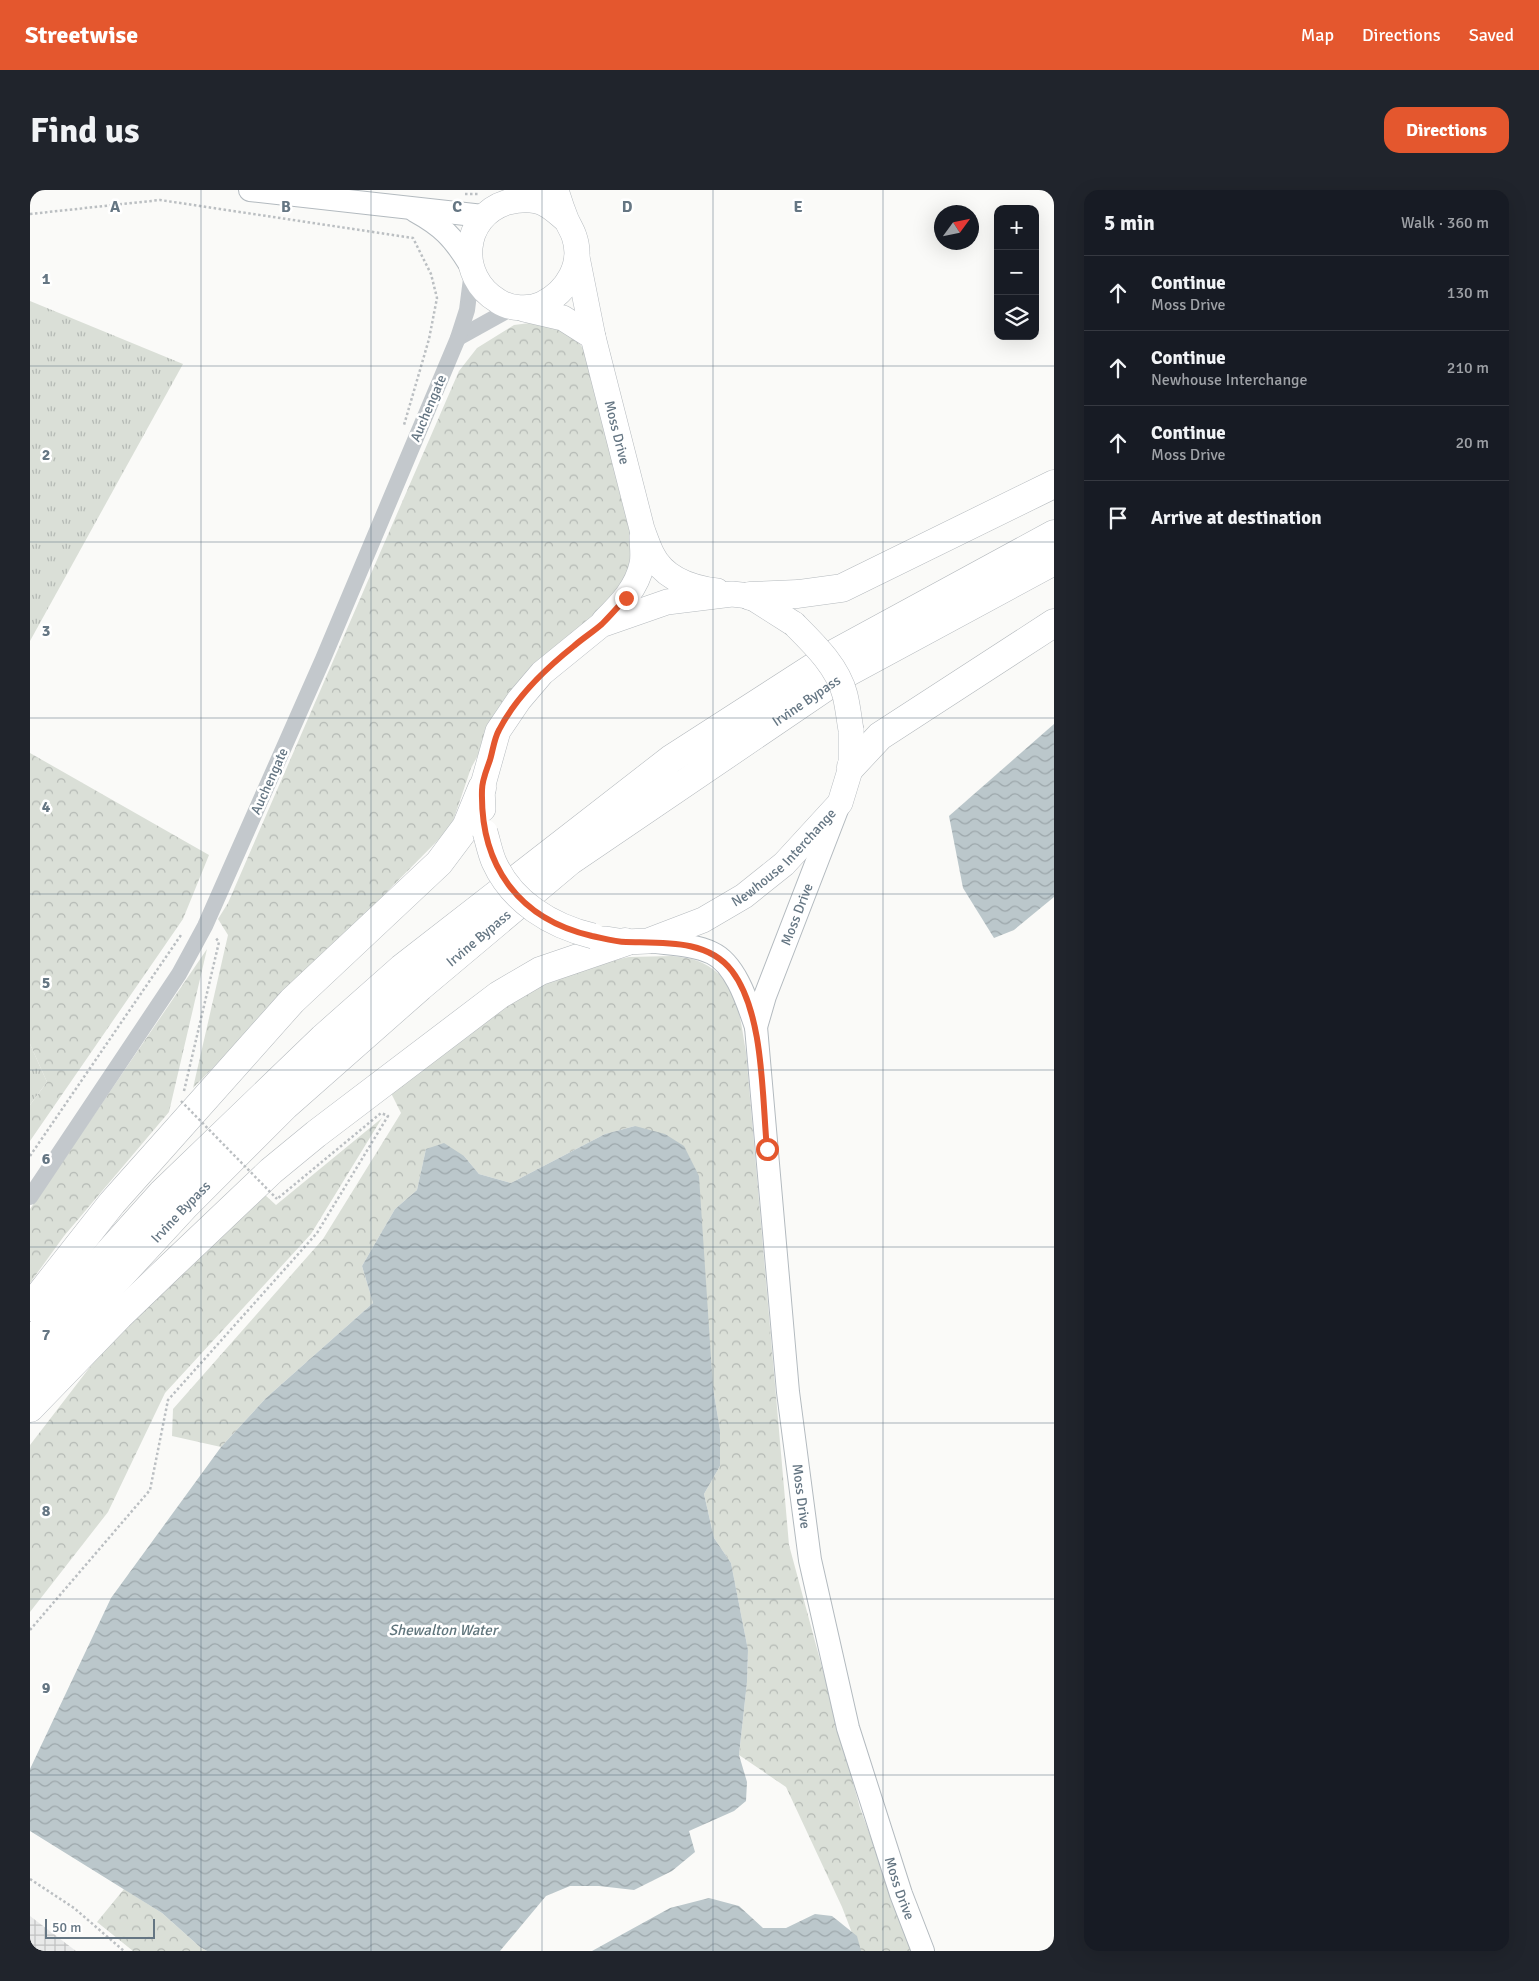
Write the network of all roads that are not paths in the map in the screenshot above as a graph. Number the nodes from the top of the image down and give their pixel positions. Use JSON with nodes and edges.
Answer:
{"nodes":[{"id":1,"x":250,"y":190,"type":"edge"},
{"id":2,"x":521,"y":190,"type":"edge"},
{"id":3,"x":556,"y":190,"type":"edge"},
{"id":4,"x":487,"y":205,"type":"junction"},
{"id":5,"x":410,"y":208,"type":"junction"},
{"id":6,"x":566,"y":220,"type":"junction"},
{"id":7,"x":577,"y":257,"type":"junction"},
{"id":8,"x":470,"y":267,"type":"junction"},
{"id":9,"x":516,"y":308,"type":"junction"},
{"id":10,"x":593,"y":337,"type":"junction"},
{"id":11,"x":458,"y":338,"type":"junction"},
{"id":12,"x":1054,"y":484,"type":"edge"},
{"id":13,"x":642,"y":529,"type":"junction"},
{"id":14,"x":1054,"y":534,"type":"edge"},
{"id":15,"x":1054,"y":561,"type":"edge"},
{"id":16,"x":741,"y":595,"type":"junction"},
{"id":17,"x":1054,"y":623,"type":"edge"},
{"id":18,"x":601,"y":625,"type":"junction"},
{"id":19,"x":851,"y":767,"type":"junction"},
{"id":20,"x":482,"y":788,"type":"junction"},
{"id":21,"x":840,"y":803,"type":"junction"},
{"id":22,"x":636,"y":942,"type":"junction"},
{"id":23,"x":756,"y":1027,"type":"junction"},
{"id":24,"x":30,"y":1197,"type":"edge"},
{"id":25,"x":30,"y":1308,"type":"edge"},
{"id":26,"x":30,"y":1344,"type":"edge"},
{"id":27,"x":30,"y":1379,"type":"edge"},
{"id":28,"x":30,"y":1408,"type":"edge"},
{"id":29,"x":922,"y":1951,"type":"edge"}],
"edges":[{"from":1,"to":5,"type":"main road"},
{"from":2,"to":4,"type":"main road"},
{"from":3,"to":6,"type":"main road"},
{"from":4,"to":5,"type":"main road"},
{"from":4,"to":6,"type":"main road"},
{"from":4,"to":8,"type":"main road"},
{"from":5,"to":8,"type":"main road"},
{"from":6,"to":7,"type":"main road"},
{"from":7,"to":9,"type":"main road"},
{"from":7,"to":10,"type":"main road","name":"Moss Drive"},
{"from":8,"to":9,"type":"main road"},
{"from":8,"to":11,"type":"street","name":"Auchengate"},
{"from":9,"to":10,"type":"main road"},
{"from":9,"to":11,"type":"street"},
{"from":10,"to":13,"type":"main road","name":"Moss Drive"},
{"from":11,"to":24,"type":"street","name":"Auchengate"},
{"from":12,"to":16,"type":"highway"},
{"from":13,"to":16,"type":"main road","name":"Moss Drive"},
{"from":13,"to":18,"type":"main road","name":"Moss Drive"},
{"from":14,"to":26,"type":"highway","name":"Irvine Bypass"},
{"from":15,"to":27,"type":"highway","name":"Irvine Bypass"},
{"from":16,"to":18,"type":"main road"},
{"from":16,"to":19,"type":"main road","name":"Newhouse Interchange","bridge":true},
{"from":17,"to":19,"type":"highway"},
{"from":18,"to":20,"type":"main road"},
{"from":19,"to":21,"type":"main road","name":"Newhouse Interchange"},
{"from":20,"to":22,"type":"main road","bridge":true},
{"from":20,"to":25,"type":"highway"},
{"from":21,"to":22,"type":"main road","name":"Newhouse Interchange"},
{"from":21,"to":23,"type":"main road","name":"Moss Drive"},
{"from":22,"to":23,"type":"main road","name":"Moss Drive"},
{"from":22,"to":28,"type":"highway"},
{"from":23,"to":29,"type":"main road","name":"Moss Drive"}]}
